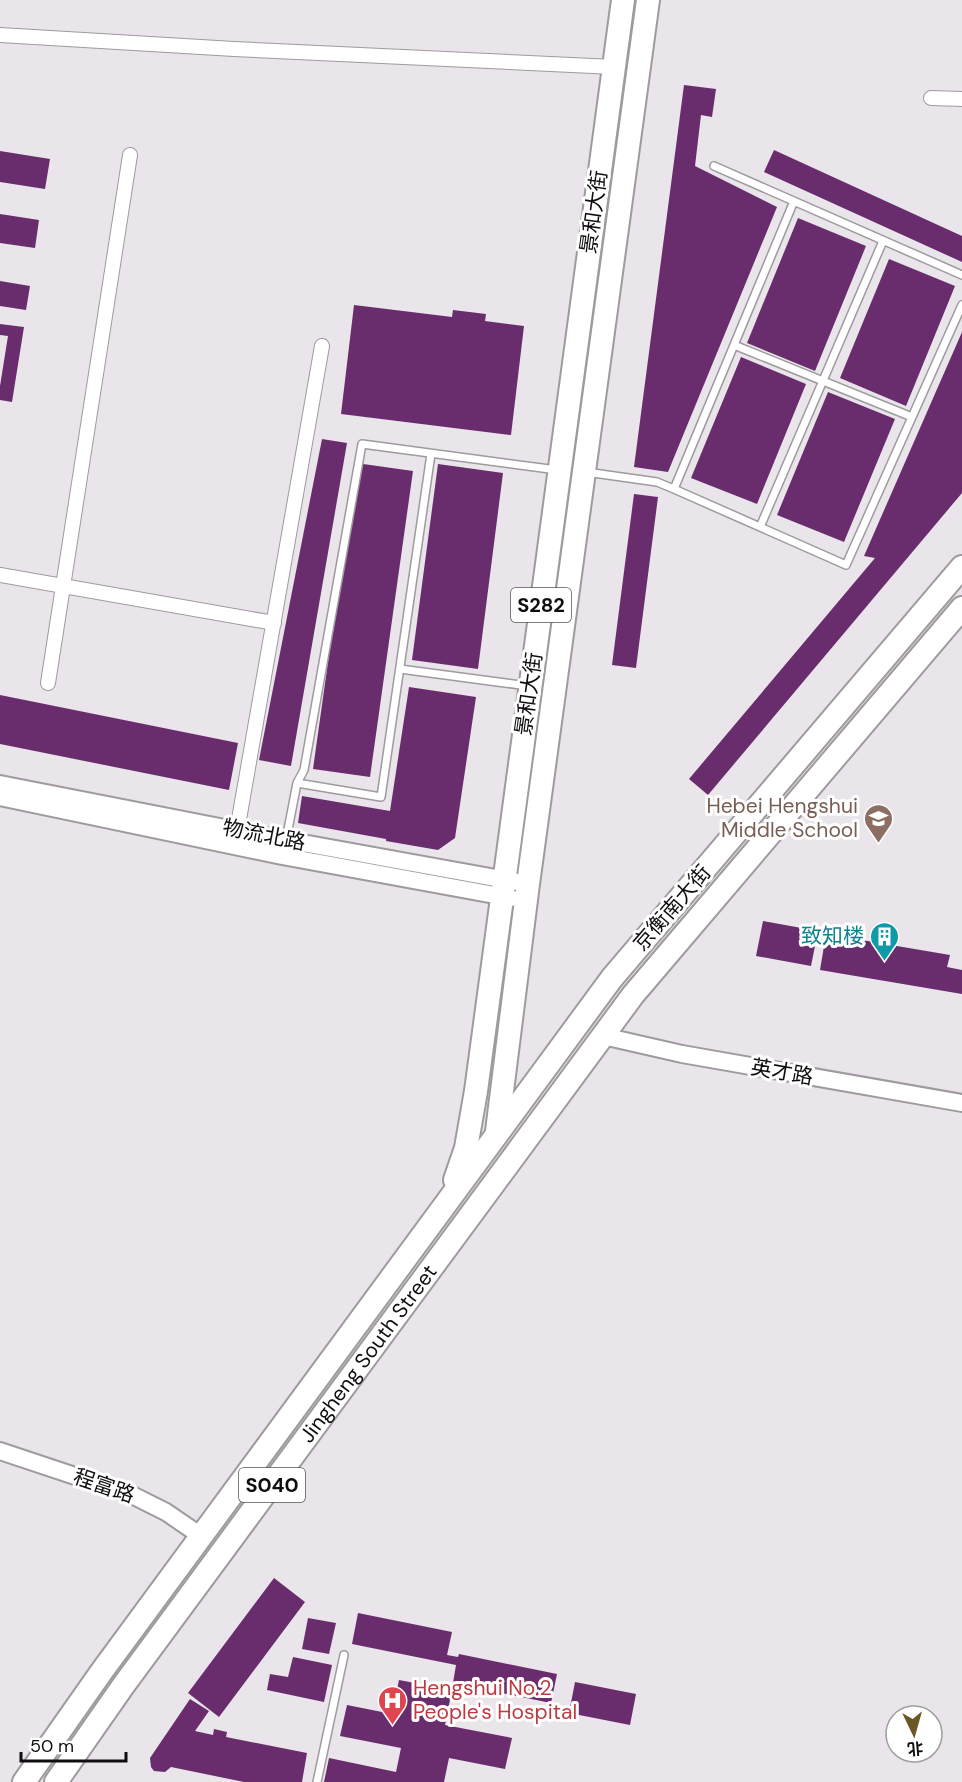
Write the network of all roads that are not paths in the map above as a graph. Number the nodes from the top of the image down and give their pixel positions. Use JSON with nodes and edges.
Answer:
{"nodes":[{"id":1,"x":623,"y":0,"type":"edge"},
{"id":2,"x":648,"y":0,"type":"edge"},
{"id":3,"x":0,"y":35,"type":"edge"},
{"id":4,"x":614,"y":67,"type":"junction"},
{"id":5,"x":931,"y":98,"type":"dead end"},
{"id":6,"x":962,"y":99,"type":"edge"},
{"id":7,"x":130,"y":155,"type":"dead end"},
{"id":8,"x":714,"y":166,"type":"dead end"},
{"id":9,"x":794,"y":201,"type":"junction"},
{"id":10,"x":884,"y":240,"type":"junction"},
{"id":11,"x":962,"y":275,"type":"edge"},
{"id":12,"x":962,"y":305,"type":"edge"},
{"id":13,"x":734,"y":345,"type":"junction"},
{"id":14,"x":322,"y":346,"type":"dead end"},
{"id":15,"x":823,"y":381,"type":"junction"},
{"id":16,"x":912,"y":417,"type":"junction"},
{"id":17,"x":431,"y":454,"type":"junction"},
{"id":18,"x":559,"y":471,"type":"junction"},
{"id":19,"x":585,"y":472,"type":"junction"},
{"id":20,"x":674,"y":489,"type":"junction"},
{"id":21,"x":760,"y":527,"type":"junction"},
{"id":22,"x":962,"y":567,"type":"edge"},
{"id":23,"x":0,"y":575,"type":"edge"},
{"id":24,"x":63,"y":586,"type":"junction"},
{"id":25,"x":962,"y":608,"type":"edge"},
{"id":26,"x":274,"y":622,"type":"junction"},
{"id":27,"x":400,"y":669,"type":"junction"},
{"id":28,"x":48,"y":683,"type":"dead end"},
{"id":29,"x":530,"y":686,"type":"junction"},
{"id":30,"x":297,"y":783,"type":"junction"},
{"id":31,"x":0,"y":784,"type":"edge"},
{"id":32,"x":0,"y":797,"type":"edge"},
{"id":33,"x":238,"y":825,"type":"dead end"},
{"id":34,"x":286,"y":840,"type":"junction"},
{"id":35,"x":502,"y":888,"type":"junction"},
{"id":36,"x":527,"y":892,"type":"junction"},
{"id":37,"x":603,"y":1036,"type":"junction"},
{"id":38,"x":962,"y":1103,"type":"edge"},
{"id":39,"x":497,"y":1135,"type":"junction"},
{"id":40,"x":489,"y":1189,"type":"junction"},
{"id":41,"x":445,"y":1206,"type":"junction"},
{"id":42,"x":0,"y":1451,"type":"edge"},
{"id":43,"x":201,"y":1536,"type":"junction"},
{"id":44,"x":344,"y":1655,"type":"dead end"},
{"id":45,"x":24,"y":1782,"type":"edge"},
{"id":46,"x":56,"y":1782,"type":"edge"},
{"id":47,"x":317,"y":1782,"type":"edge"}],
"edges":[{"from":1,"to":4,"type":"main road","name":"景和大街","number":"S282"},
{"from":2,"to":19,"type":"main road","name":"景和大街","number":"S282"},
{"from":3,"to":4,"type":"street"},
{"from":4,"to":18,"type":"main road","name":"景和大街","number":"S282"},
{"from":5,"to":6,"type":"street"},
{"from":7,"to":24,"type":"street"},
{"from":8,"to":9,"type":"lane"},
{"from":9,"to":10,"type":"lane"},
{"from":9,"to":13,"type":"lane"},
{"from":10,"to":11,"type":"lane"},
{"from":10,"to":15,"type":"lane"},
{"from":12,"to":16,"type":"lane"},
{"from":13,"to":15,"type":"lane"},
{"from":13,"to":20,"type":"lane"},
{"from":14,"to":26,"type":"street"},
{"from":15,"to":16,"type":"lane"},
{"from":15,"to":21,"type":"lane"},
{"from":16,"to":21,"type":"lane"},
{"from":17,"to":18,"type":"lane"},
{"from":17,"to":27,"type":"lane"},
{"from":17,"to":30,"type":"lane"},
{"from":18,"to":29,"type":"main road","name":"景和大街","number":"S282"},
{"from":19,"to":20,"type":"lane"},
{"from":19,"to":36,"type":"main road","name":"景和大街","number":"S282"},
{"from":20,"to":21,"type":"lane"},
{"from":22,"to":39,"type":"main road","name":"京衡南大街"},
{"from":23,"to":24,"type":"street"},
{"from":24,"to":26,"type":"street"},
{"from":24,"to":28,"type":"street"},
{"from":25,"to":37,"type":"main road","name":"京衡南大街"},
{"from":26,"to":33,"type":"street"},
{"from":27,"to":29,"type":"lane"},
{"from":27,"to":30,"type":"lane"},
{"from":29,"to":35,"type":"main road","name":"景和大街","number":"S282"},
{"from":30,"to":34,"type":"lane"},
{"from":31,"to":34,"type":"street","name":"物流北路"},
{"from":32,"to":35,"type":"street","name":"物流北路"},
{"from":34,"to":35,"type":"street","name":"物流北路"},
{"from":35,"to":36,"type":"street","name":"物流北路"},
{"from":35,"to":41,"type":"main road","name":"景和大街","number":"S282"},
{"from":36,"to":39,"type":"main road","name":"景和大街","number":"S282"},
{"from":37,"to":38,"type":"street","name":"英才路"},
{"from":37,"to":40,"type":"main road","name":"京衡南大街"},
{"from":39,"to":40,"type":"main road","name":"景和大街","number":"S282"},
{"from":39,"to":41,"type":"main road","name":"京衡南大街"},
{"from":40,"to":46,"type":"main road","name":"Jingheng South Street","number":"S040"},
{"from":41,"to":43,"type":"main road","name":"Jingheng South Street","number":"S040"},
{"from":42,"to":43,"type":"street","name":"程富路"},
{"from":43,"to":45,"type":"main road","name":"Jingheng South Street","number":"S040"},
{"from":44,"to":47,"type":"lane"}]}
